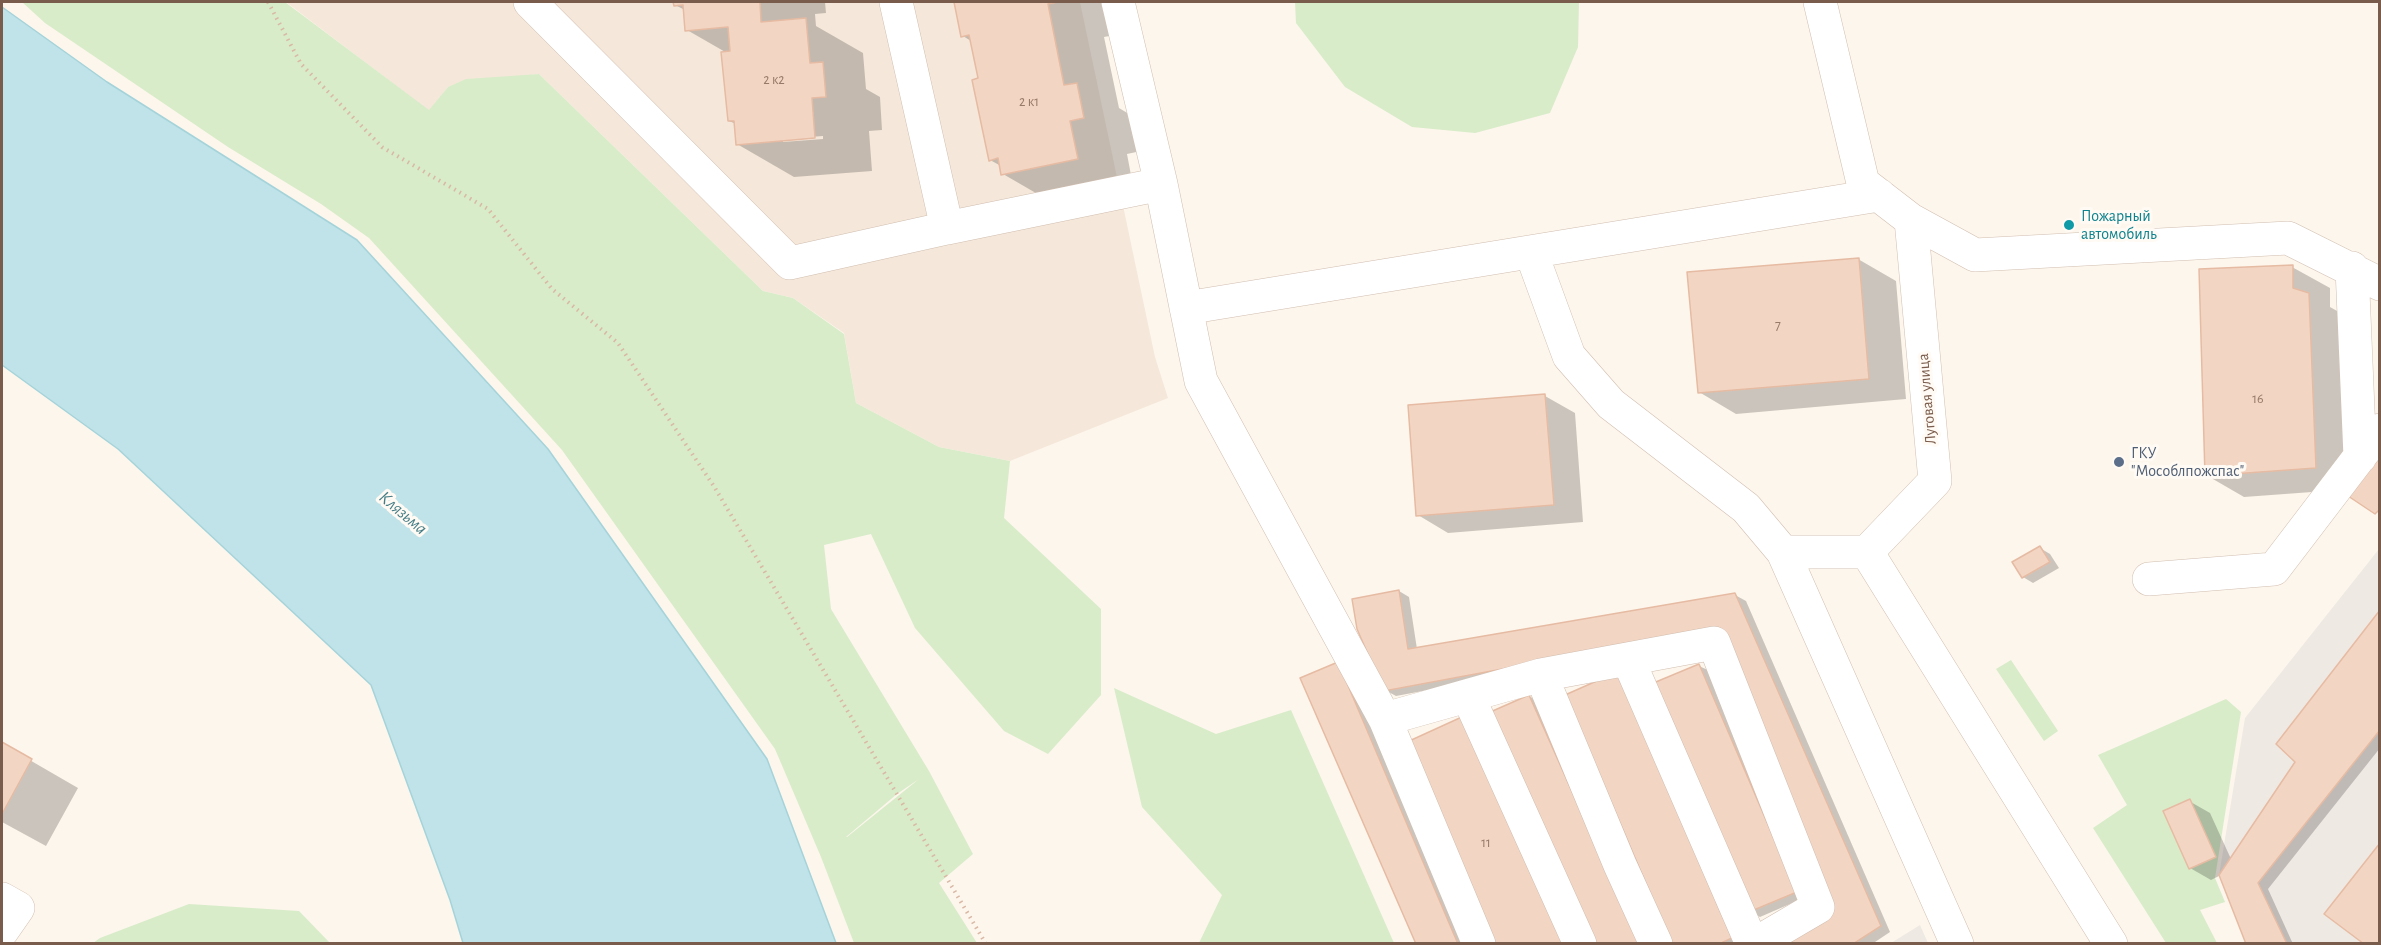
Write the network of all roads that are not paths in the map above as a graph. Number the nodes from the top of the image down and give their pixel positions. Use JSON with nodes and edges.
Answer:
{"nodes":[{"id":1,"x":530,"y":2,"type":"edge"},
{"id":2,"x":896,"y":2,"type":"edge"},
{"id":3,"x":1118,"y":2,"type":"edge"},
{"id":4,"x":1820,"y":2,"type":"edge"},
{"id":5,"x":1161,"y":184,"type":"junction"},
{"id":6,"x":1879,"y":195,"type":"junction"},
{"id":7,"x":1911,"y":220,"type":"junction"},
{"id":8,"x":947,"y":228,"type":"junction"},
{"id":9,"x":1531,"y":252,"type":"junction"},
{"id":10,"x":2352,"y":268,"type":"junction"},
{"id":11,"x":2379,"y":284,"type":"edge"},
{"id":12,"x":1186,"y":308,"type":"junction"},
{"id":13,"x":2379,"y":430,"type":"edge"},
{"id":14,"x":2360,"y":457,"type":"junction"},
{"id":15,"x":1783,"y":552,"type":"junction"},
{"id":16,"x":1867,"y":552,"type":"junction"},
{"id":17,"x":2149,"y":579,"type":"dead end"},
{"id":18,"x":1628,"y":659,"type":"junction"},
{"id":19,"x":1541,"y":675,"type":"junction"},
{"id":20,"x":1468,"y":696,"type":"junction"},
{"id":21,"x":1385,"y":720,"type":"junction"},
{"id":22,"x":2,"y":899,"type":"edge"},
{"id":23,"x":2,"y":931,"type":"edge"},
{"id":24,"x":1479,"y":944,"type":"edge"},
{"id":25,"x":1580,"y":944,"type":"edge"},
{"id":26,"x":1656,"y":944,"type":"edge"},
{"id":27,"x":1753,"y":944,"type":"edge"},
{"id":28,"x":1957,"y":944,"type":"edge"},
{"id":29,"x":2111,"y":944,"type":"edge"}],
"edges":[{"from":1,"to":8,"type":"street"},
{"from":2,"to":8,"type":"street"},
{"from":3,"to":5,"type":"street"},
{"from":4,"to":6,"type":"street"},
{"from":5,"to":8,"type":"street"},
{"from":5,"to":12,"type":"street"},
{"from":6,"to":7,"type":"street"},
{"from":6,"to":9,"type":"street"},
{"from":7,"to":10,"type":"street"},
{"from":7,"to":16,"type":"street","name":"Луговая улица"},
{"from":9,"to":12,"type":"street"},
{"from":9,"to":15,"type":"street"},
{"from":10,"to":11,"type":"street"},
{"from":10,"to":14,"type":"street"},
{"from":12,"to":21,"type":"street"},
{"from":13,"to":14,"type":"street"},
{"from":14,"to":17,"type":"street"},
{"from":15,"to":16,"type":"street"},
{"from":15,"to":28,"type":"street"},
{"from":16,"to":29,"type":"street"},
{"from":18,"to":19,"type":"street"},
{"from":18,"to":27,"type":"street"},
{"from":18,"to":27,"type":"street"},
{"from":19,"to":20,"type":"street"},
{"from":19,"to":26,"type":"street"},
{"from":20,"to":21,"type":"street"},
{"from":20,"to":25,"type":"street"},
{"from":21,"to":24,"type":"street"},
{"from":22,"to":23,"type":"street"}]}
